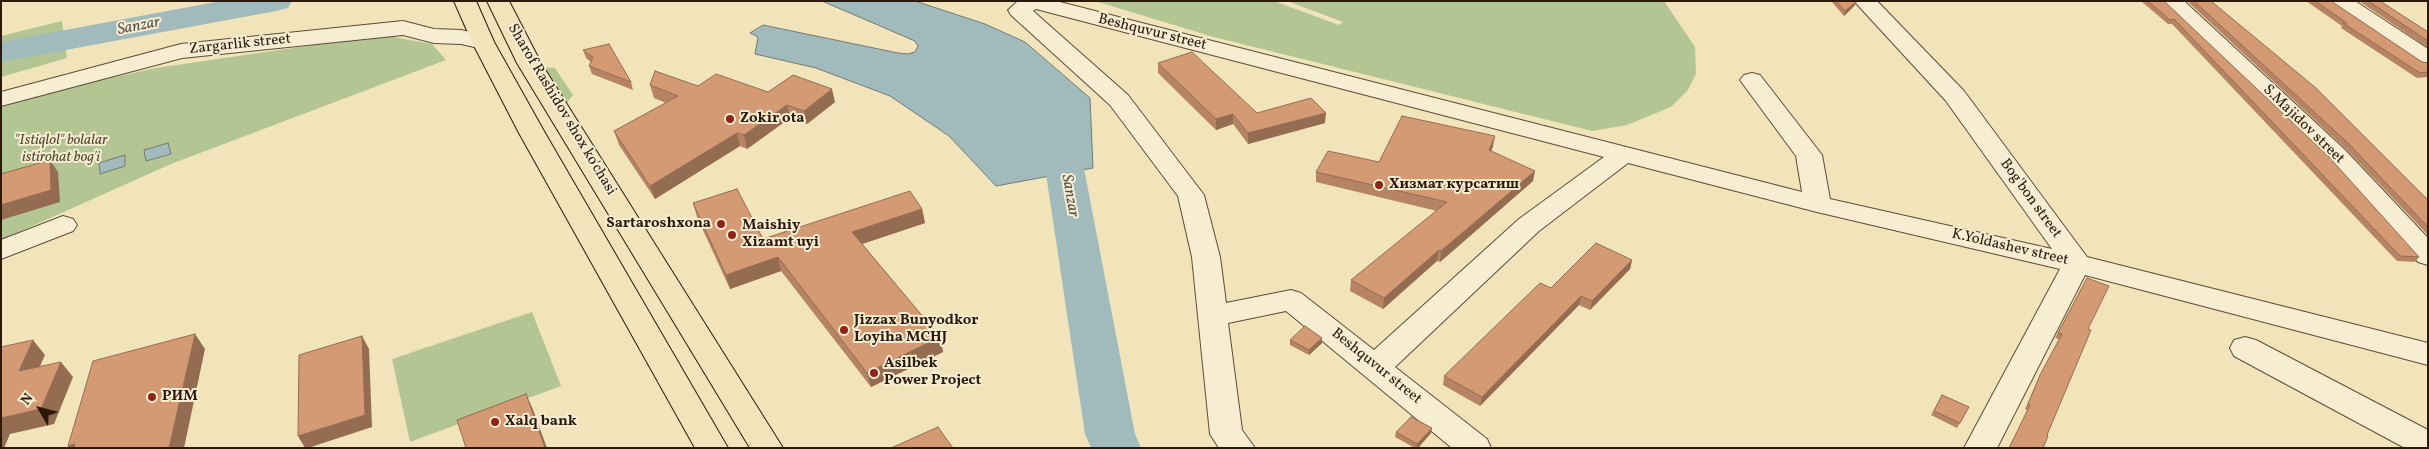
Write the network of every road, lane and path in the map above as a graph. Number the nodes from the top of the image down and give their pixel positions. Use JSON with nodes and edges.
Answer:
{"nodes":[{"id":1,"x":465,"y":1,"type":"edge"},
{"id":2,"x":498,"y":1,"type":"edge"},
{"id":3,"x":1865,"y":1,"type":"edge"},
{"id":4,"x":2171,"y":1,"type":"edge"},
{"id":5,"x":2340,"y":1,"type":"edge"},
{"id":6,"x":483,"y":42,"type":"junction"},
{"id":7,"x":2428,"y":60,"type":"edge"},
{"id":8,"x":1752,"y":80,"type":"dead end"},
{"id":9,"x":1,"y":99,"type":"edge"},
{"id":10,"x":1592,"y":147,"type":"joint"},
{"id":11,"x":1623,"y":155,"type":"junction"},
{"id":12,"x":1817,"y":204,"type":"junction"},
{"id":13,"x":628,"y":223,"type":"junction"},
{"id":14,"x":63,"y":225,"type":"dead end"},
{"id":15,"x":592,"y":236,"type":"junction"},
{"id":16,"x":1,"y":250,"type":"edge"},
{"id":17,"x":2428,"y":256,"type":"edge"},
{"id":18,"x":2077,"y":264,"type":"junction"},
{"id":19,"x":1212,"y":316,"type":"junction"},
{"id":20,"x":2245,"y":348,"type":"dead end"},
{"id":21,"x":2428,"y":354,"type":"edge"},
{"id":22,"x":1376,"y":366,"type":"junction"},
{"id":23,"x":2428,"y":445,"type":"edge"},
{"id":24,"x":712,"y":448,"type":"edge"},
{"id":25,"x":766,"y":448,"type":"edge"},
{"id":26,"x":1239,"y":448,"type":"edge"},
{"id":27,"x":1475,"y":448,"type":"edge"},
{"id":28,"x":1980,"y":448,"type":"edge"}],
"edges":[{"from":1,"to":6,"type":"main road"},
{"from":2,"to":13,"type":"main road","name":"Sharof Rashidov shox ko'chasi"},
{"from":3,"to":18,"type":"street","name":"Bog'bon street"},
{"from":4,"to":17,"type":"street","name":"S.Majidov street"},
{"from":5,"to":7,"type":"street"},
{"from":6,"to":9,"type":"street","name":"Zargarlik street"},
{"from":6,"to":15,"type":"main road"},
{"from":8,"to":12,"type":"street"},
{"from":10,"to":11,"type":"street","name":"K.Yoldashev street"},
{"from":10,"to":19,"type":"street","name":"Beshquvur street"},
{"from":11,"to":12,"type":"street","name":"K.Yoldashev street"},
{"from":11,"to":22,"type":"street"},
{"from":12,"to":18,"type":"street","name":"K.Yoldashev street"},
{"from":13,"to":15,"type":"main road"},
{"from":13,"to":25,"type":"main road","name":"Sharof Rashidov shox ko'chasi"},
{"from":14,"to":16,"type":"street"},
{"from":15,"to":24,"type":"main road"},
{"from":18,"to":21,"type":"street","name":"K.Yoldashev street"},
{"from":18,"to":28,"type":"street"},
{"from":19,"to":22,"type":"street","name":"Beshquvur street"},
{"from":19,"to":26,"type":"street","name":"Beshquvur street"},
{"from":20,"to":23,"type":"street"},
{"from":22,"to":27,"type":"street","name":"Beshquvur street"}]}
